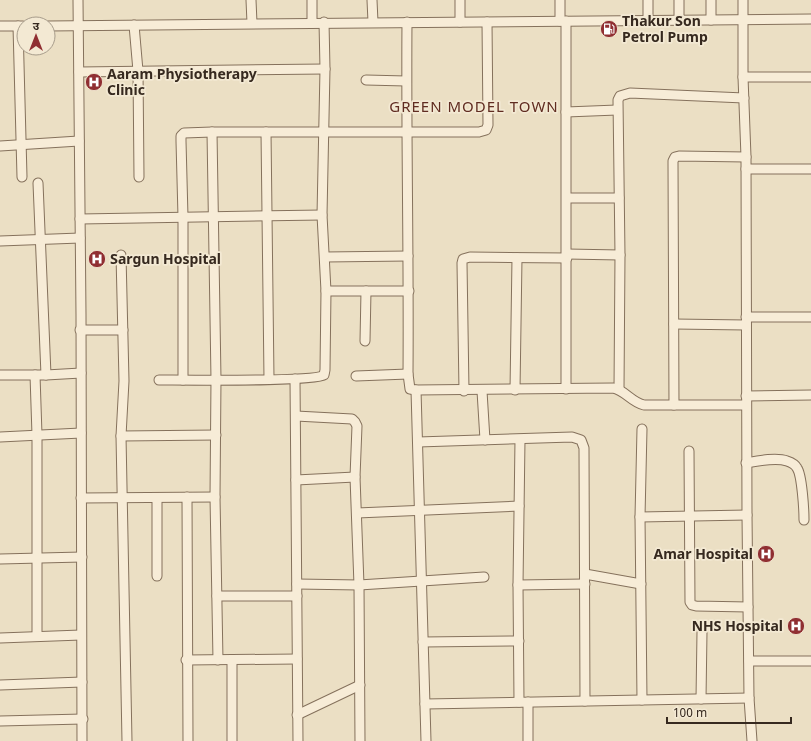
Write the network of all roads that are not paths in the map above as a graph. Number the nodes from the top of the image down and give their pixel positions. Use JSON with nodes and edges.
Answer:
{"nodes":[{"id":1,"x":78,"y":0,"type":"edge"},
{"id":2,"x":251,"y":0,"type":"edge"},
{"id":3,"x":312,"y":0,"type":"edge"},
{"id":4,"x":372,"y":0,"type":"edge"},
{"id":5,"x":460,"y":0,"type":"edge"},
{"id":6,"x":560,"y":0,"type":"edge"},
{"id":7,"x":648,"y":0,"type":"edge"},
{"id":8,"x":679,"y":0,"type":"edge"},
{"id":9,"x":711,"y":0,"type":"edge"},
{"id":10,"x":743,"y":0,"type":"edge"},
{"id":11,"x":811,"y":19,"type":"edge"},
{"id":12,"x":648,"y":20,"type":"junction"},
{"id":13,"x":679,"y":20,"type":"junction"},
{"id":14,"x":711,"y":20,"type":"junction"},
{"id":15,"x":743,"y":20,"type":"junction"},
{"id":16,"x":563,"y":21,"type":"junction"},
{"id":17,"x":324,"y":22,"type":"junction"},
{"id":18,"x":373,"y":22,"type":"junction"},
{"id":19,"x":407,"y":22,"type":"junction"},
{"id":20,"x":460,"y":22,"type":"junction"},
{"id":21,"x":487,"y":22,"type":"junction"},
{"id":22,"x":312,"y":23,"type":"junction"},
{"id":23,"x":252,"y":24,"type":"junction"},
{"id":24,"x":134,"y":25,"type":"junction"},
{"id":25,"x":0,"y":26,"type":"edge"},
{"id":26,"x":16,"y":26,"type":"edge"},
{"id":27,"x":56,"y":26,"type":"edge"},
{"id":28,"x":78,"y":26,"type":"junction"},
{"id":29,"x":21,"y":56,"type":"edge"},
{"id":30,"x":325,"y":69,"type":"junction"},
{"id":31,"x":138,"y":71,"type":"junction"},
{"id":32,"x":79,"y":72,"type":"junction"},
{"id":33,"x":743,"y":77,"type":"junction"},
{"id":34,"x":811,"y":77,"type":"edge"},
{"id":35,"x":366,"y":80,"type":"dead end"},
{"id":36,"x":406,"y":81,"type":"junction"},
{"id":37,"x":744,"y":98,"type":"junction"},
{"id":38,"x":617,"y":110,"type":"junction"},
{"id":39,"x":566,"y":112,"type":"junction"},
{"id":40,"x":406,"y":131,"type":"junction"},
{"id":41,"x":212,"y":132,"type":"junction"},
{"id":42,"x":266,"y":132,"type":"junction"},
{"id":43,"x":324,"y":133,"type":"junction"},
{"id":44,"x":79,"y":141,"type":"junction"},
{"id":45,"x":20,"y":144,"type":"junction"},
{"id":46,"x":0,"y":146,"type":"edge"},
{"id":47,"x":746,"y":157,"type":"junction"},
{"id":48,"x":746,"y":169,"type":"junction"},
{"id":49,"x":811,"y":169,"type":"edge"},
{"id":50,"x":22,"y":177,"type":"dead end"},
{"id":51,"x":139,"y":177,"type":"dead end"},
{"id":52,"x":38,"y":183,"type":"dead end"},
{"id":53,"x":567,"y":198,"type":"junction"},
{"id":54,"x":619,"y":198,"type":"junction"},
{"id":55,"x":322,"y":215,"type":"junction"},
{"id":56,"x":267,"y":216,"type":"junction"},
{"id":57,"x":183,"y":217,"type":"junction"},
{"id":58,"x":214,"y":217,"type":"junction"},
{"id":59,"x":80,"y":219,"type":"junction"},
{"id":60,"x":80,"y":238,"type":"junction"},
{"id":61,"x":41,"y":239,"type":"junction"},
{"id":62,"x":0,"y":241,"type":"edge"},
{"id":63,"x":620,"y":255,"type":"junction"},
{"id":64,"x":122,"y":256,"type":"dead end"},
{"id":65,"x":408,"y":256,"type":"junction"},
{"id":66,"x":567,"y":256,"type":"junction"},
{"id":67,"x":325,"y":257,"type":"junction"},
{"id":68,"x":517,"y":258,"type":"junction"},
{"id":69,"x":326,"y":291,"type":"junction"},
{"id":70,"x":366,"y":291,"type":"junction"},
{"id":71,"x":409,"y":291,"type":"junction"},
{"id":72,"x":811,"y":318,"type":"edge"},
{"id":73,"x":746,"y":321,"type":"junction"},
{"id":74,"x":674,"y":324,"type":"junction"},
{"id":75,"x":80,"y":330,"type":"junction"},
{"id":76,"x":123,"y":330,"type":"junction"},
{"id":77,"x":365,"y":341,"type":"dead end"},
{"id":78,"x":81,"y":373,"type":"junction"},
{"id":79,"x":408,"y":374,"type":"junction"},
{"id":80,"x":0,"y":375,"type":"edge"},
{"id":81,"x":35,"y":375,"type":"junction"},
{"id":82,"x":46,"y":375,"type":"junction"},
{"id":83,"x":356,"y":376,"type":"dead end"},
{"id":84,"x":216,"y":379,"type":"junction"},
{"id":85,"x":269,"y":379,"type":"junction"},
{"id":86,"x":295,"y":379,"type":"junction"},
{"id":87,"x":159,"y":380,"type":"dead end"},
{"id":88,"x":183,"y":380,"type":"junction"},
{"id":89,"x":566,"y":389,"type":"junction"},
{"id":90,"x":416,"y":390,"type":"junction"},
{"id":91,"x":515,"y":390,"type":"junction"},
{"id":92,"x":619,"y":390,"type":"junction"},
{"id":93,"x":464,"y":391,"type":"junction"},
{"id":94,"x":482,"y":391,"type":"junction"},
{"id":95,"x":811,"y":395,"type":"edge"},
{"id":96,"x":746,"y":401,"type":"junction"},
{"id":97,"x":674,"y":405,"type":"junction"},
{"id":98,"x":296,"y":416,"type":"junction"},
{"id":99,"x":642,"y":428,"type":"dead end"},
{"id":100,"x":81,"y":433,"type":"junction"},
{"id":101,"x":37,"y":435,"type":"junction"},
{"id":102,"x":216,"y":435,"type":"junction"},
{"id":103,"x":122,"y":436,"type":"junction"},
{"id":104,"x":0,"y":437,"type":"edge"},
{"id":105,"x":485,"y":440,"type":"junction"},
{"id":106,"x":520,"y":440,"type":"junction"},
{"id":107,"x":418,"y":442,"type":"junction"},
{"id":108,"x":689,"y":451,"type":"dead end"},
{"id":109,"x":746,"y":463,"type":"junction"},
{"id":110,"x":355,"y":477,"type":"junction"},
{"id":111,"x":296,"y":480,"type":"junction"},
{"id":112,"x":123,"y":497,"type":"junction"},
{"id":113,"x":186,"y":497,"type":"junction"},
{"id":114,"x":215,"y":497,"type":"junction"},
{"id":115,"x":81,"y":498,"type":"junction"},
{"id":116,"x":157,"y":498,"type":"junction"},
{"id":117,"x":520,"y":506,"type":"junction"},
{"id":118,"x":420,"y":510,"type":"junction"},
{"id":119,"x":356,"y":513,"type":"junction"},
{"id":120,"x":747,"y":515,"type":"junction"},
{"id":121,"x":689,"y":516,"type":"junction"},
{"id":122,"x":640,"y":517,"type":"junction"},
{"id":123,"x":804,"y":520,"type":"dead end"},
{"id":124,"x":82,"y":557,"type":"junction"},
{"id":125,"x":38,"y":558,"type":"junction"},
{"id":126,"x":0,"y":559,"type":"edge"},
{"id":127,"x":585,"y":574,"type":"junction"},
{"id":128,"x":157,"y":576,"type":"dead end"},
{"id":129,"x":484,"y":578,"type":"dead end"},
{"id":130,"x":422,"y":580,"type":"junction"},
{"id":131,"x":297,"y":584,"type":"junction"},
{"id":132,"x":585,"y":584,"type":"junction"},
{"id":133,"x":641,"y":584,"type":"junction"},
{"id":134,"x":359,"y":585,"type":"junction"},
{"id":135,"x":518,"y":585,"type":"junction"},
{"id":136,"x":218,"y":596,"type":"junction"},
{"id":137,"x":297,"y":596,"type":"junction"},
{"id":138,"x":748,"y":607,"type":"junction"},
{"id":139,"x":702,"y":632,"type":"dead end"},
{"id":140,"x":81,"y":635,"type":"junction"},
{"id":141,"x":37,"y":636,"type":"junction"},
{"id":142,"x":0,"y":638,"type":"edge"},
{"id":143,"x":519,"y":641,"type":"junction"},
{"id":144,"x":423,"y":642,"type":"junction"},
{"id":145,"x":297,"y":659,"type":"junction"},
{"id":146,"x":186,"y":660,"type":"junction"},
{"id":147,"x":218,"y":660,"type":"junction"},
{"id":148,"x":232,"y":660,"type":"junction"},
{"id":149,"x":749,"y":661,"type":"junction"},
{"id":150,"x":811,"y":661,"type":"edge"},
{"id":151,"x":82,"y":682,"type":"junction"},
{"id":152,"x":0,"y":685,"type":"edge"},
{"id":153,"x":360,"y":685,"type":"junction"},
{"id":154,"x":749,"y":698,"type":"junction"},
{"id":155,"x":701,"y":699,"type":"junction"},
{"id":156,"x":642,"y":700,"type":"junction"},
{"id":157,"x":585,"y":701,"type":"junction"},
{"id":158,"x":524,"y":702,"type":"junction"},
{"id":159,"x":425,"y":704,"type":"junction"},
{"id":160,"x":297,"y":715,"type":"junction"},
{"id":161,"x":83,"y":719,"type":"junction"},
{"id":162,"x":0,"y":721,"type":"edge"},
{"id":163,"x":82,"y":741,"type":"edge"},
{"id":164,"x":127,"y":741,"type":"edge"},
{"id":165,"x":188,"y":741,"type":"edge"},
{"id":166,"x":232,"y":741,"type":"edge"},
{"id":167,"x":298,"y":741,"type":"edge"},
{"id":168,"x":360,"y":741,"type":"edge"},
{"id":169,"x":426,"y":741,"type":"edge"},
{"id":170,"x":528,"y":741,"type":"edge"},
{"id":171,"x":752,"y":741,"type":"edge"}],
"edges":[{"from":1,"to":28,"type":"street"},
{"from":2,"to":23,"type":"street"},
{"from":3,"to":22,"type":"street"},
{"from":4,"to":18,"type":"street"},
{"from":5,"to":20,"type":"street"},
{"from":6,"to":16,"type":"street"},
{"from":7,"to":12,"type":"street"},
{"from":8,"to":13,"type":"street"},
{"from":9,"to":14,"type":"street"},
{"from":10,"to":15,"type":"street"},
{"from":11,"to":15,"type":"street"},
{"from":12,"to":13,"type":"street"},
{"from":12,"to":16,"type":"street"},
{"from":13,"to":14,"type":"street"},
{"from":14,"to":15,"type":"street"},
{"from":15,"to":33,"type":"street"},
{"from":16,"to":21,"type":"street"},
{"from":16,"to":39,"type":"street"},
{"from":17,"to":18,"type":"street"},
{"from":17,"to":22,"type":"street"},
{"from":17,"to":30,"type":"street"},
{"from":18,"to":19,"type":"street"},
{"from":19,"to":20,"type":"street"},
{"from":19,"to":36,"type":"street"},
{"from":20,"to":21,"type":"street"},
{"from":21,"to":40,"type":"street"},
{"from":22,"to":23,"type":"street"},
{"from":23,"to":24,"type":"street"},
{"from":24,"to":28,"type":"street"},
{"from":24,"to":31,"type":"street"},
{"from":25,"to":26,"type":"street"},
{"from":27,"to":28,"type":"street"},
{"from":28,"to":32,"type":"street"},
{"from":29,"to":45,"type":"street"},
{"from":30,"to":31,"type":"street"},
{"from":30,"to":43,"type":"street"},
{"from":31,"to":32,"type":"street"},
{"from":31,"to":51,"type":"street"},
{"from":32,"to":44,"type":"street"},
{"from":33,"to":34,"type":"street"},
{"from":33,"to":37,"type":"street"},
{"from":35,"to":36,"type":"street"},
{"from":36,"to":40,"type":"street"},
{"from":37,"to":38,"type":"street"},
{"from":37,"to":47,"type":"street"},
{"from":38,"to":39,"type":"street"},
{"from":38,"to":54,"type":"street"},
{"from":39,"to":53,"type":"street"},
{"from":40,"to":43,"type":"street"},
{"from":40,"to":65,"type":"street"},
{"from":41,"to":42,"type":"street"},
{"from":41,"to":57,"type":"street"},
{"from":41,"to":58,"type":"street"},
{"from":42,"to":43,"type":"street"},
{"from":42,"to":56,"type":"street"},
{"from":43,"to":55,"type":"street"},
{"from":44,"to":45,"type":"street"},
{"from":44,"to":59,"type":"street"},
{"from":45,"to":46,"type":"street"},
{"from":45,"to":50,"type":"street"},
{"from":47,"to":48,"type":"street"},
{"from":47,"to":74,"type":"street"},
{"from":48,"to":49,"type":"street"},
{"from":48,"to":73,"type":"street"},
{"from":52,"to":61,"type":"street"},
{"from":53,"to":54,"type":"street"},
{"from":53,"to":66,"type":"street"},
{"from":54,"to":63,"type":"street"},
{"from":55,"to":56,"type":"street"},
{"from":55,"to":67,"type":"street"},
{"from":56,"to":58,"type":"street"},
{"from":56,"to":85,"type":"street"},
{"from":57,"to":58,"type":"street"},
{"from":57,"to":59,"type":"street"},
{"from":57,"to":88,"type":"street"},
{"from":58,"to":84,"type":"street"},
{"from":59,"to":60,"type":"street"},
{"from":60,"to":61,"type":"street"},
{"from":60,"to":75,"type":"street"},
{"from":61,"to":62,"type":"street"},
{"from":61,"to":82,"type":"street"},
{"from":63,"to":66,"type":"street"},
{"from":63,"to":92,"type":"street"},
{"from":64,"to":76,"type":"street"},
{"from":65,"to":67,"type":"street"},
{"from":65,"to":71,"type":"street"},
{"from":66,"to":68,"type":"street"},
{"from":66,"to":89,"type":"street"},
{"from":67,"to":69,"type":"street"},
{"from":68,"to":91,"type":"street"},
{"from":68,"to":93,"type":"street"},
{"from":69,"to":70,"type":"street"},
{"from":69,"to":86,"type":"street"},
{"from":70,"to":71,"type":"street"},
{"from":70,"to":77,"type":"street"},
{"from":71,"to":79,"type":"street"},
{"from":72,"to":73,"type":"street"},
{"from":73,"to":74,"type":"street"},
{"from":73,"to":96,"type":"street"},
{"from":74,"to":97,"type":"street"},
{"from":75,"to":76,"type":"street"},
{"from":75,"to":78,"type":"street"},
{"from":76,"to":103,"type":"street"},
{"from":78,"to":82,"type":"street"},
{"from":78,"to":100,"type":"street"},
{"from":79,"to":83,"type":"street"},
{"from":79,"to":90,"type":"street"},
{"from":80,"to":81,"type":"street"},
{"from":81,"to":82,"type":"street"},
{"from":81,"to":101,"type":"street"},
{"from":84,"to":85,"type":"street"},
{"from":84,"to":88,"type":"street"},
{"from":84,"to":102,"type":"street"},
{"from":85,"to":86,"type":"street"},
{"from":86,"to":98,"type":"street"},
{"from":87,"to":88,"type":"street"},
{"from":89,"to":91,"type":"street"},
{"from":89,"to":92,"type":"street"},
{"from":90,"to":93,"type":"street"},
{"from":90,"to":107,"type":"street"},
{"from":91,"to":94,"type":"street"},
{"from":92,"to":97,"type":"street"},
{"from":93,"to":94,"type":"street"},
{"from":94,"to":105,"type":"street"},
{"from":95,"to":96,"type":"street"},
{"from":96,"to":97,"type":"street"},
{"from":96,"to":109,"type":"street"},
{"from":98,"to":110,"type":"street"},
{"from":98,"to":111,"type":"street"},
{"from":99,"to":122,"type":"street"},
{"from":100,"to":101,"type":"street"},
{"from":100,"to":115,"type":"street"},
{"from":101,"to":104,"type":"street"},
{"from":101,"to":125,"type":"street"},
{"from":102,"to":103,"type":"street"},
{"from":102,"to":114,"type":"street"},
{"from":103,"to":112,"type":"street"},
{"from":105,"to":106,"type":"street"},
{"from":105,"to":107,"type":"street"},
{"from":106,"to":117,"type":"street"},
{"from":106,"to":127,"type":"street"},
{"from":107,"to":118,"type":"street"},
{"from":108,"to":121,"type":"street"},
{"from":109,"to":120,"type":"street"},
{"from":109,"to":123,"type":"street"},
{"from":110,"to":111,"type":"street"},
{"from":110,"to":119,"type":"street"},
{"from":111,"to":131,"type":"street"},
{"from":112,"to":115,"type":"street"},
{"from":112,"to":116,"type":"street"},
{"from":112,"to":164,"type":"street"},
{"from":113,"to":114,"type":"street"},
{"from":113,"to":116,"type":"street"},
{"from":113,"to":146,"type":"street"},
{"from":114,"to":136,"type":"street"},
{"from":115,"to":124,"type":"street"},
{"from":116,"to":128,"type":"street"},
{"from":117,"to":118,"type":"street"},
{"from":117,"to":135,"type":"street"},
{"from":118,"to":119,"type":"street"},
{"from":118,"to":130,"type":"street"},
{"from":119,"to":134,"type":"street"},
{"from":120,"to":121,"type":"street"},
{"from":120,"to":138,"type":"street"},
{"from":121,"to":122,"type":"street"},
{"from":121,"to":138,"type":"street"},
{"from":122,"to":133,"type":"street"},
{"from":124,"to":125,"type":"street"},
{"from":124,"to":140,"type":"street"},
{"from":125,"to":126,"type":"street"},
{"from":125,"to":141,"type":"street"},
{"from":127,"to":132,"type":"street"},
{"from":127,"to":133,"type":"street"},
{"from":129,"to":130,"type":"street"},
{"from":130,"to":134,"type":"street"},
{"from":130,"to":144,"type":"street"},
{"from":131,"to":134,"type":"street"},
{"from":131,"to":137,"type":"street"},
{"from":132,"to":135,"type":"street"},
{"from":132,"to":157,"type":"street"},
{"from":133,"to":156,"type":"street"},
{"from":134,"to":153,"type":"street"},
{"from":135,"to":143,"type":"street"},
{"from":136,"to":137,"type":"street"},
{"from":136,"to":147,"type":"street"},
{"from":137,"to":145,"type":"street"},
{"from":138,"to":149,"type":"street"},
{"from":139,"to":155,"type":"street"},
{"from":140,"to":141,"type":"street"},
{"from":140,"to":151,"type":"street"},
{"from":141,"to":142,"type":"street"},
{"from":143,"to":144,"type":"street"},
{"from":143,"to":158,"type":"street"},
{"from":144,"to":159,"type":"street"},
{"from":145,"to":148,"type":"street"},
{"from":145,"to":160,"type":"street"},
{"from":146,"to":147,"type":"street"},
{"from":146,"to":165,"type":"street"},
{"from":147,"to":148,"type":"street"},
{"from":148,"to":166,"type":"street"},
{"from":149,"to":150,"type":"street"},
{"from":149,"to":154,"type":"street"},
{"from":151,"to":152,"type":"street"},
{"from":151,"to":161,"type":"street"},
{"from":153,"to":160,"type":"street"},
{"from":153,"to":168,"type":"street"},
{"from":154,"to":155,"type":"street"},
{"from":154,"to":171,"type":"street"},
{"from":155,"to":156,"type":"street"},
{"from":156,"to":157,"type":"street"},
{"from":157,"to":158,"type":"street"},
{"from":158,"to":159,"type":"street"},
{"from":158,"to":170,"type":"street"},
{"from":159,"to":169,"type":"street"},
{"from":160,"to":167,"type":"street"},
{"from":161,"to":162,"type":"street"},
{"from":161,"to":163,"type":"street"}]}
